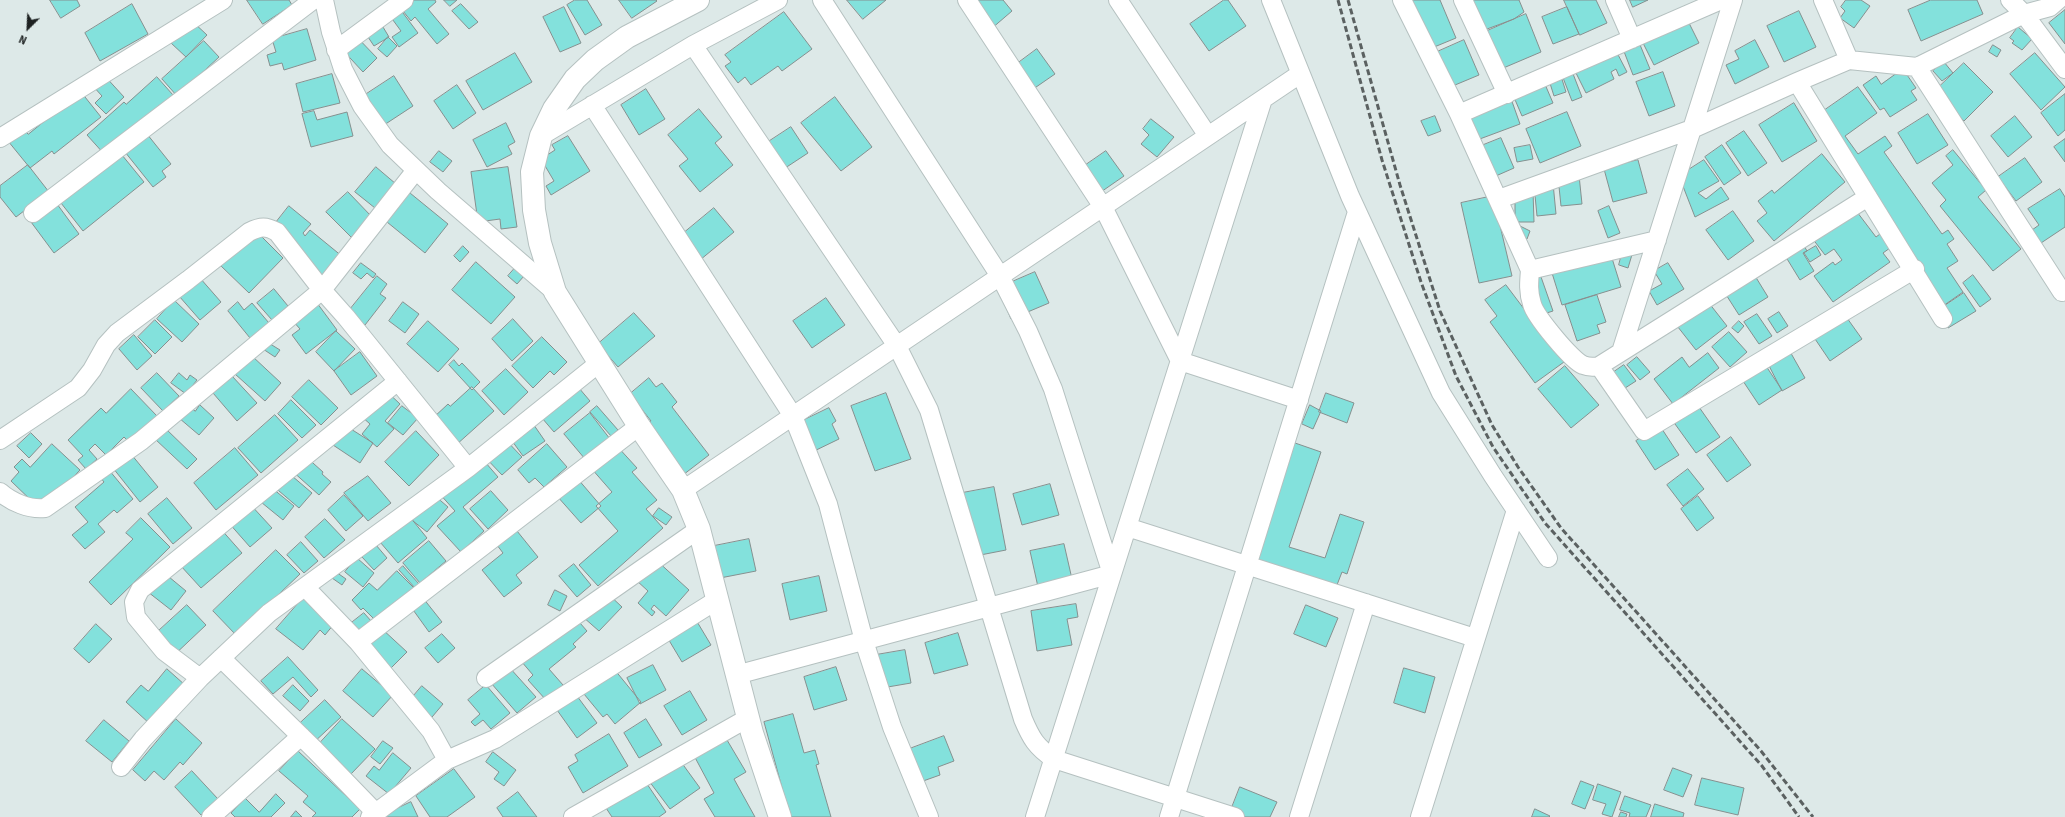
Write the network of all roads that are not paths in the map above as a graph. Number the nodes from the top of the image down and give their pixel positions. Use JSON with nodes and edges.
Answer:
{"nodes":[{"id":1,"x":223,"y":0,"type":"edge"},
{"id":2,"x":313,"y":0,"type":"edge"},
{"id":3,"x":324,"y":0,"type":"edge"},
{"id":4,"x":404,"y":0,"type":"edge"},
{"id":5,"x":698,"y":0,"type":"edge"},
{"id":6,"x":778,"y":0,"type":"edge"},
{"id":7,"x":822,"y":0,"type":"edge"},
{"id":8,"x":967,"y":0,"type":"edge"},
{"id":9,"x":1118,"y":0,"type":"edge"},
{"id":10,"x":1270,"y":0,"type":"edge"},
{"id":11,"x":1402,"y":0,"type":"edge"},
{"id":12,"x":1463,"y":0,"type":"edge"},
{"id":13,"x":1614,"y":0,"type":"edge"},
{"id":14,"x":1721,"y":0,"type":"edge"},
{"id":15,"x":1733,"y":0,"type":"edge"},
{"id":16,"x":1824,"y":0,"type":"edge"},
{"id":17,"x":2010,"y":0,"type":"edge"},
{"id":18,"x":2058,"y":0,"type":"edge"},
{"id":19,"x":2024,"y":14,"type":"junction"},
{"id":20,"x":1632,"y":39,"type":"junction"},
{"id":21,"x":693,"y":45,"type":"junction"},
{"id":22,"x":336,"y":50,"type":"junction"},
{"id":23,"x":1849,"y":60,"type":"junction"},
{"id":24,"x":1918,"y":67,"type":"junction"},
{"id":25,"x":2065,"y":69,"type":"edge"},
{"id":26,"x":1300,"y":74,"type":"junction"},
{"id":27,"x":1797,"y":82,"type":"junction"},
{"id":28,"x":1506,"y":94,"type":"junction"},
{"id":29,"x":1263,"y":99,"type":"junction"},
{"id":30,"x":592,"y":105,"type":"junction"},
{"id":31,"x":1459,"y":114,"type":"junction"},
{"id":32,"x":1692,"y":129,"type":"junction"},
{"id":33,"x":541,"y":136,"type":"junction"},
{"id":34,"x":1208,"y":136,"type":"junction"},
{"id":35,"x":0,"y":138,"type":"edge"},
{"id":36,"x":416,"y":170,"type":"junction"},
{"id":37,"x":1868,"y":197,"type":"junction"},
{"id":38,"x":1499,"y":199,"type":"junction"},
{"id":39,"x":1103,"y":207,"type":"junction"},
{"id":40,"x":1358,"y":212,"type":"junction"},
{"id":41,"x":33,"y":213,"type":"dead end"},
{"id":42,"x":1657,"y":240,"type":"junction"},
{"id":43,"x":1914,"y":269,"type":"junction"},
{"id":44,"x":1530,"y":270,"type":"junction"},
{"id":45,"x":1000,"y":276,"type":"junction"},
{"id":46,"x":322,"y":290,"type":"junction"},
{"id":47,"x":555,"y":292,"type":"junction"},
{"id":48,"x":2062,"y":292,"type":"dead end"},
{"id":49,"x":1943,"y":318,"type":"dead end"},
{"id":50,"x":898,"y":346,"type":"junction"},
{"id":51,"x":1621,"y":352,"type":"junction"},
{"id":52,"x":1180,"y":361,"type":"junction"},
{"id":53,"x":599,"y":363,"type":"junction"},
{"id":54,"x":1599,"y":366,"type":"junction"},
{"id":55,"x":398,"y":381,"type":"junction"},
{"id":56,"x":1299,"y":400,"type":"junction"},
{"id":57,"x":793,"y":416,"type":"junction"},
{"id":58,"x":639,"y":426,"type":"junction"},
{"id":59,"x":0,"y":440,"type":"edge"},
{"id":60,"x":468,"y":468,"type":"junction"},
{"id":61,"x":683,"y":490,"type":"junction"},
{"id":62,"x":0,"y":492,"type":"edge"},
{"id":63,"x":1516,"y":510,"type":"junction"},
{"id":64,"x":1127,"y":527,"type":"junction"},
{"id":65,"x":699,"y":529,"type":"junction"},
{"id":66,"x":1548,"y":558,"type":"dead end"},
{"id":67,"x":1247,"y":566,"type":"junction"},
{"id":68,"x":1112,"y":574,"type":"junction"},
{"id":69,"x":305,"y":587,"type":"junction"},
{"id":70,"x":717,"y":600,"type":"junction"},
{"id":71,"x":1366,"y":603,"type":"junction"},
{"id":72,"x":990,"y":608,"type":"junction"},
{"id":73,"x":1476,"y":638,"type":"junction"},
{"id":74,"x":864,"y":641,"type":"junction"},
{"id":75,"x":358,"y":642,"type":"junction"},
{"id":76,"x":221,"y":658,"type":"junction"},
{"id":77,"x":736,"y":675,"type":"junction"},
{"id":78,"x":200,"y":678,"type":"junction"},
{"id":79,"x":486,"y":678,"type":"dead end"},
{"id":80,"x":748,"y":718,"type":"junction"},
{"id":81,"x":301,"y":736,"type":"junction"},
{"id":82,"x":1054,"y":759,"type":"junction"},
{"id":83,"x":447,"y":760,"type":"junction"},
{"id":84,"x":121,"y":767,"type":"dead end"},
{"id":85,"x":1175,"y":798,"type":"junction"},
{"id":86,"x":373,"y":815,"type":"edge"},
{"id":87,"x":211,"y":817,"type":"edge"},
{"id":88,"x":573,"y":817,"type":"edge"},
{"id":89,"x":780,"y":817,"type":"edge"},
{"id":90,"x":930,"y":817,"type":"edge"},
{"id":91,"x":1035,"y":817,"type":"edge"},
{"id":92,"x":1169,"y":817,"type":"edge"},
{"id":93,"x":1235,"y":817,"type":"edge"},
{"id":94,"x":1299,"y":817,"type":"edge"},
{"id":95,"x":1420,"y":817,"type":"edge"}],
"edges":[{"from":1,"to":35,"type":"street"},
{"from":2,"to":41,"type":"street"},
{"from":3,"to":22,"type":"street"},
{"from":4,"to":22,"type":"street"},
{"from":5,"to":33,"type":"street"},
{"from":6,"to":21,"type":"street"},
{"from":7,"to":45,"type":"street"},
{"from":8,"to":39,"type":"street"},
{"from":9,"to":34,"type":"street"},
{"from":10,"to":26,"type":"street"},
{"from":11,"to":31,"type":"street"},
{"from":12,"to":28,"type":"street"},
{"from":13,"to":20,"type":"street"},
{"from":14,"to":20,"type":"street"},
{"from":15,"to":32,"type":"street"},
{"from":16,"to":23,"type":"street"},
{"from":17,"to":19,"type":"street"},
{"from":18,"to":19,"type":"street"},
{"from":19,"to":24,"type":"street"},
{"from":19,"to":25,"type":"street"},
{"from":20,"to":28,"type":"street"},
{"from":21,"to":30,"type":"street"},
{"from":21,"to":50,"type":"street"},
{"from":22,"to":36,"type":"street"},
{"from":23,"to":24,"type":"street"},
{"from":23,"to":27,"type":"street"},
{"from":24,"to":48,"type":"street"},
{"from":26,"to":29,"type":"street"},
{"from":26,"to":40,"type":"street"},
{"from":27,"to":32,"type":"street"},
{"from":27,"to":37,"type":"street"},
{"from":28,"to":31,"type":"street"},
{"from":29,"to":34,"type":"street"},
{"from":29,"to":52,"type":"street"},
{"from":30,"to":33,"type":"street"},
{"from":30,"to":57,"type":"street"},
{"from":31,"to":38,"type":"street"},
{"from":32,"to":38,"type":"street"},
{"from":32,"to":42,"type":"street"},
{"from":33,"to":47,"type":"street"},
{"from":34,"to":39,"type":"street"},
{"from":36,"to":46,"type":"street"},
{"from":36,"to":47,"type":"street"},
{"from":37,"to":43,"type":"street"},
{"from":37,"to":51,"type":"street"},
{"from":38,"to":44,"type":"street"},
{"from":39,"to":45,"type":"street"},
{"from":39,"to":52,"type":"street"},
{"from":40,"to":56,"type":"street"},
{"from":40,"to":63,"type":"street"},
{"from":42,"to":44,"type":"street"},
{"from":42,"to":51,"type":"street"},
{"from":43,"to":49,"type":"street"},
{"from":43,"to":54,"type":"street"},
{"from":44,"to":54,"type":"street"},
{"from":45,"to":50,"type":"street"},
{"from":45,"to":68,"type":"street"},
{"from":46,"to":55,"type":"street"},
{"from":46,"to":59,"type":"street"},
{"from":46,"to":62,"type":"street"},
{"from":47,"to":53,"type":"street"},
{"from":50,"to":57,"type":"street"},
{"from":50,"to":72,"type":"street"},
{"from":51,"to":54,"type":"street"},
{"from":52,"to":56,"type":"street"},
{"from":52,"to":64,"type":"street"},
{"from":53,"to":58,"type":"street"},
{"from":53,"to":60,"type":"street"},
{"from":55,"to":60,"type":"street"},
{"from":55,"to":78,"type":"street"},
{"from":56,"to":67,"type":"street"},
{"from":57,"to":61,"type":"street"},
{"from":57,"to":74,"type":"street"},
{"from":58,"to":61,"type":"street"},
{"from":58,"to":75,"type":"street"},
{"from":60,"to":69,"type":"street"},
{"from":61,"to":65,"type":"street"},
{"from":63,"to":66,"type":"street"},
{"from":63,"to":73,"type":"street"},
{"from":64,"to":67,"type":"street"},
{"from":64,"to":68,"type":"street"},
{"from":65,"to":70,"type":"street"},
{"from":65,"to":79,"type":"street"},
{"from":67,"to":71,"type":"street"},
{"from":67,"to":85,"type":"street"},
{"from":68,"to":72,"type":"street"},
{"from":68,"to":82,"type":"street"},
{"from":69,"to":75,"type":"street"},
{"from":69,"to":76,"type":"street"},
{"from":70,"to":77,"type":"street"},
{"from":70,"to":83,"type":"street"},
{"from":71,"to":73,"type":"street"},
{"from":71,"to":94,"type":"street"},
{"from":72,"to":74,"type":"street"},
{"from":72,"to":82,"type":"street"},
{"from":73,"to":95,"type":"street"},
{"from":74,"to":77,"type":"street"},
{"from":74,"to":90,"type":"street"},
{"from":75,"to":83,"type":"street"},
{"from":76,"to":78,"type":"street"},
{"from":76,"to":81,"type":"street"},
{"from":77,"to":80,"type":"street"},
{"from":78,"to":84,"type":"street"},
{"from":80,"to":88,"type":"street"},
{"from":80,"to":89,"type":"street"},
{"from":81,"to":86,"type":"street"},
{"from":81,"to":87,"type":"street"},
{"from":82,"to":85,"type":"street"},
{"from":82,"to":91,"type":"street"},
{"from":83,"to":86,"type":"street"},
{"from":85,"to":92,"type":"street"},
{"from":85,"to":93,"type":"street"}]}
